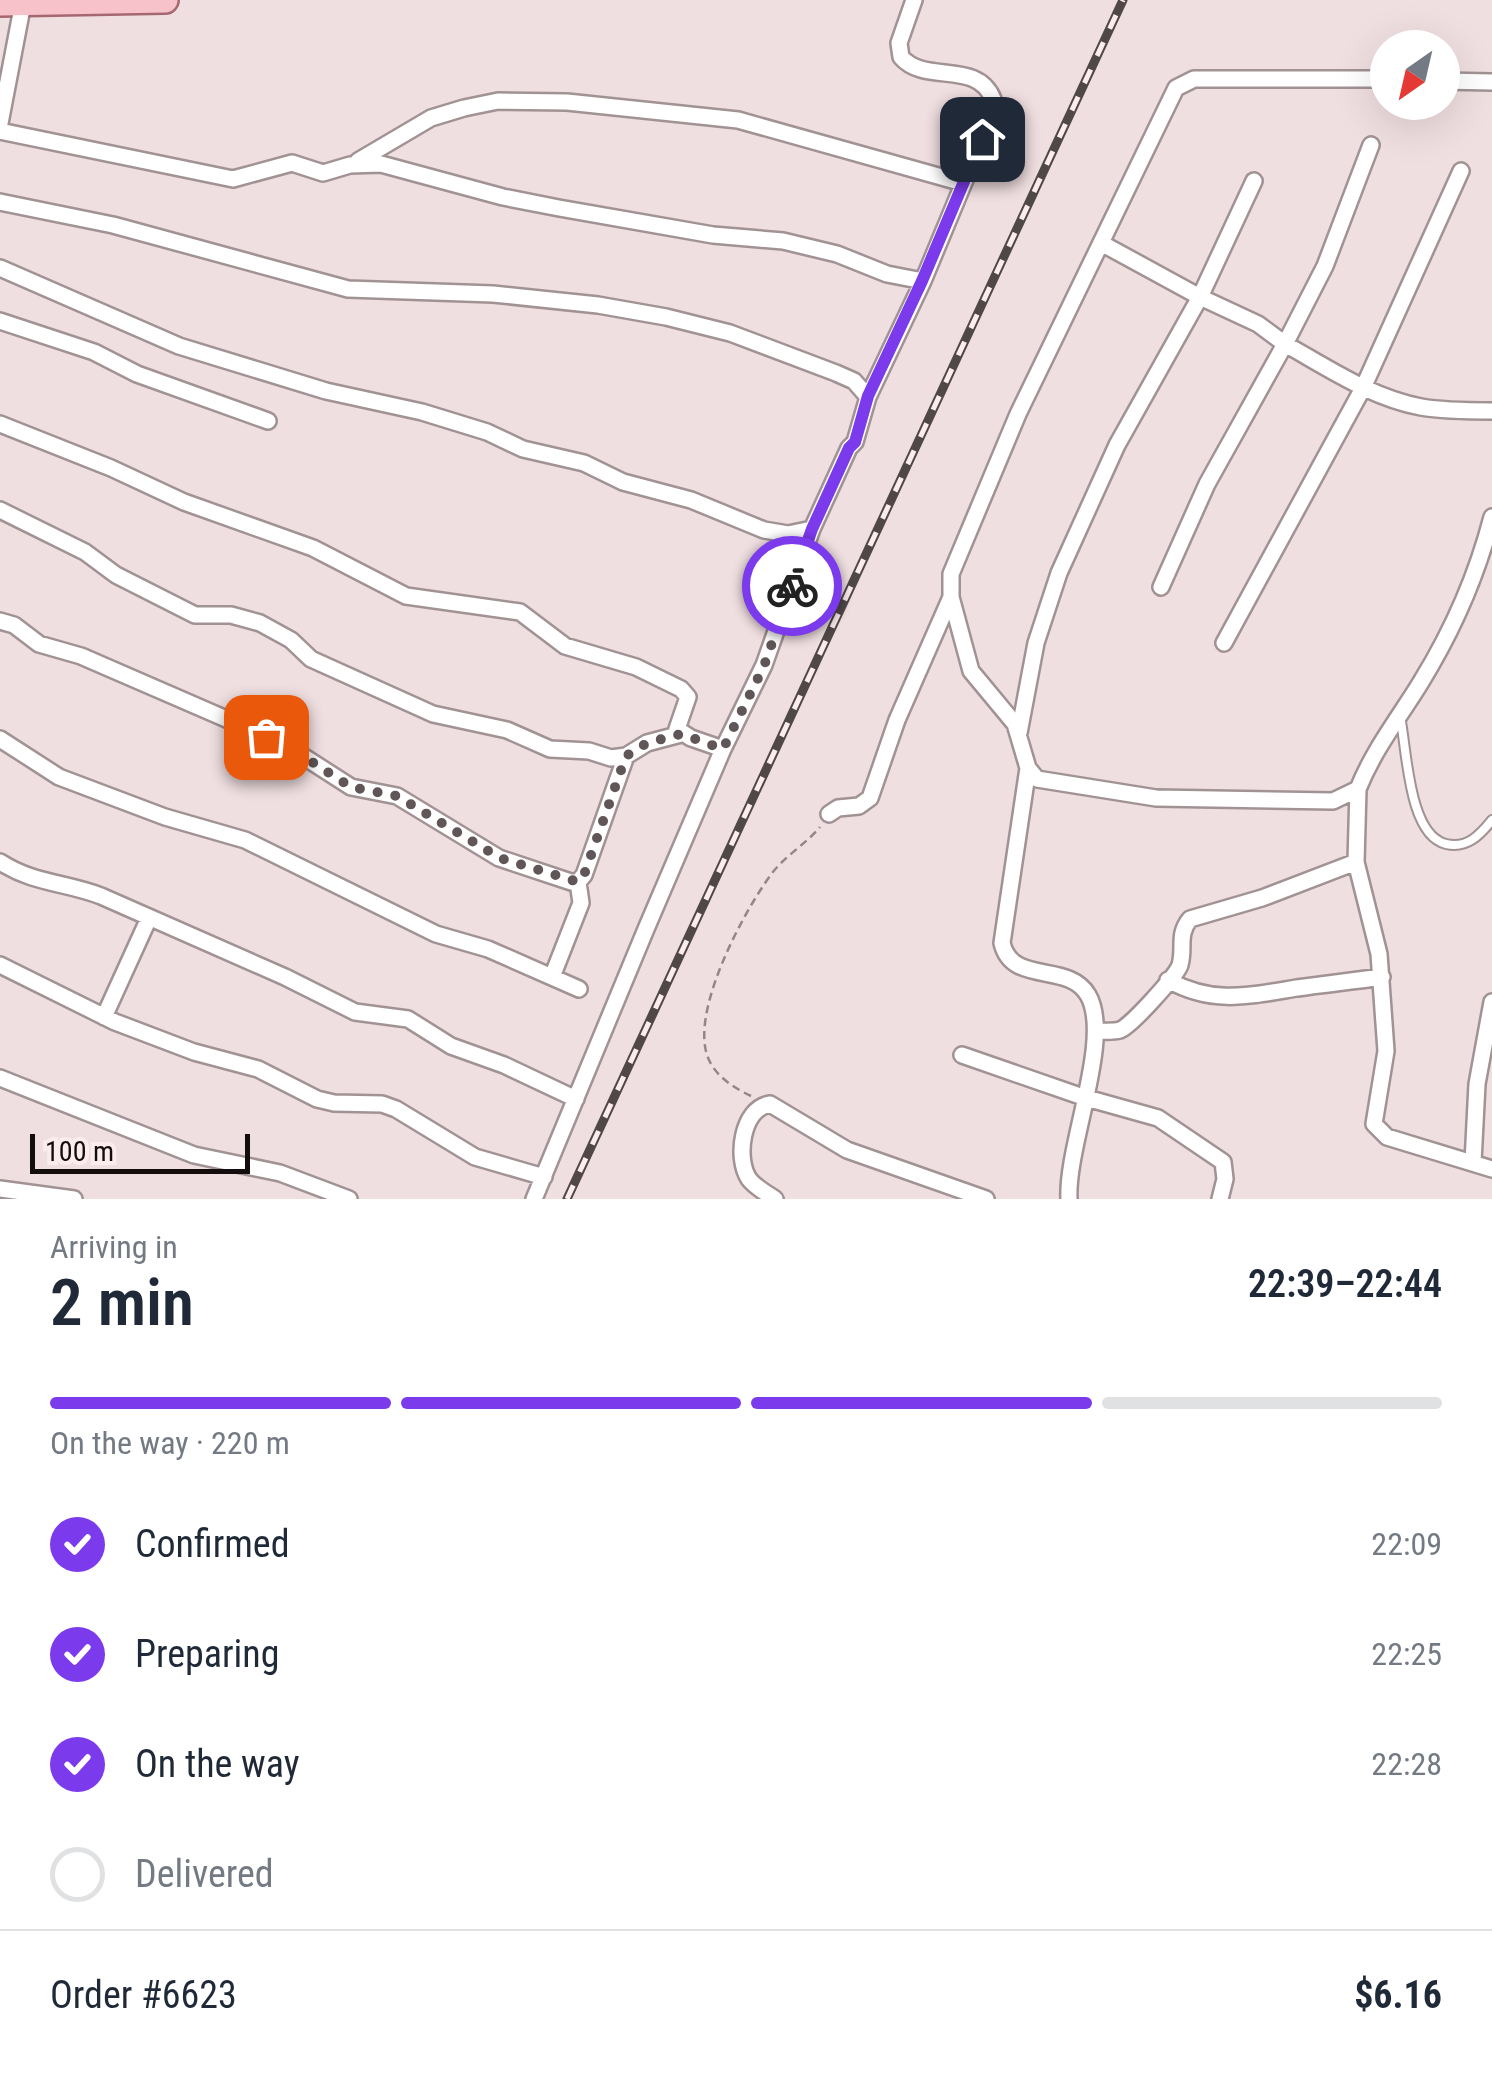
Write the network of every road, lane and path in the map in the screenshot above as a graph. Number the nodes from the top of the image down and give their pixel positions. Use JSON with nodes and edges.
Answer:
{"nodes":[{"id":1,"x":166,"y":0,"type":"edge"},
{"id":2,"x":914,"y":0,"type":"edge"},
{"id":3,"x":12,"y":3,"type":"edge"},
{"id":4,"x":1370,"y":79,"type":"edge"},
{"id":5,"x":1460,"y":81,"type":"edge"},
{"id":6,"x":1492,"y":82,"type":"edge"},
{"id":7,"x":0,"y":123,"type":"edge"},
{"id":8,"x":0,"y":131,"type":"edge"},
{"id":9,"x":1372,"y":145,"type":"dead end"},
{"id":10,"x":350,"y":165,"type":"junction"},
{"id":11,"x":1461,"y":171,"type":"dead end"},
{"id":12,"x":1254,"y":181,"type":"dead end"},
{"id":13,"x":963,"y":182,"type":"junction"},
{"id":14,"x":0,"y":202,"type":"edge"},
{"id":15,"x":1101,"y":243,"type":"junction"},
{"id":16,"x":0,"y":268,"type":"edge"},
{"id":17,"x":922,"y":281,"type":"junction"},
{"id":18,"x":1200,"y":297,"type":"junction"},
{"id":19,"x":0,"y":321,"type":"edge"},
{"id":20,"x":1285,"y":344,"type":"junction"},
{"id":21,"x":1363,"y":388,"type":"junction"},
{"id":22,"x":868,"y":396,"type":"junction"},
{"id":23,"x":1492,"y":411,"type":"edge"},
{"id":24,"x":268,"y":421,"type":"dead end"},
{"id":25,"x":0,"y":424,"type":"edge"},
{"id":26,"x":0,"y":510,"type":"edge"},
{"id":27,"x":1492,"y":517,"type":"edge"},
{"id":28,"x":812,"y":529,"type":"junction"},
{"id":29,"x":1160,"y":587,"type":"dead end"},
{"id":30,"x":951,"y":597,"type":"junction"},
{"id":31,"x":0,"y":621,"type":"edge"},
{"id":32,"x":1224,"y":642,"type":"dead end"},
{"id":33,"x":1400,"y":712,"type":"junction"},
{"id":34,"x":681,"y":734,"type":"junction"},
{"id":35,"x":1019,"y":734,"type":"junction"},
{"id":36,"x":0,"y":739,"type":"edge"},
{"id":37,"x":723,"y":749,"type":"junction"},
{"id":38,"x":626,"y":756,"type":"junction"},
{"id":39,"x":1028,"y":768,"type":"junction"},
{"id":40,"x":1358,"y":789,"type":"junction"},
{"id":41,"x":830,"y":814,"type":"joint"},
{"id":42,"x":1492,"y":820,"type":"edge"},
{"id":43,"x":0,"y":862,"type":"edge"},
{"id":44,"x":1356,"y":862,"type":"junction"},
{"id":45,"x":578,"y":882,"type":"junction"},
{"id":46,"x":149,"y":918,"type":"junction"},
{"id":47,"x":0,"y":965,"type":"edge"},
{"id":48,"x":1382,"y":976,"type":"junction"},
{"id":49,"x":552,"y":978,"type":"junction"},
{"id":50,"x":1168,"y":980,"type":"junction"},
{"id":51,"x":579,"y":989,"type":"dead end"},
{"id":52,"x":1492,"y":1002,"type":"edge"},
{"id":53,"x":104,"y":1017,"type":"junction"},
{"id":54,"x":1096,"y":1031,"type":"junction"},
{"id":55,"x":962,"y":1055,"type":"dead end"},
{"id":56,"x":0,"y":1078,"type":"edge"},
{"id":57,"x":1084,"y":1097,"type":"junction"},
{"id":58,"x":576,"y":1099,"type":"junction"},
{"id":59,"x":770,"y":1104,"type":"junction"},
{"id":60,"x":1473,"y":1162,"type":"junction"},
{"id":61,"x":1492,"y":1169,"type":"edge"},
{"id":62,"x":544,"y":1177,"type":"junction"},
{"id":63,"x":0,"y":1189,"type":"edge"},
{"id":64,"x":74,"y":1199,"type":"edge"},
{"id":65,"x":349,"y":1199,"type":"edge"},
{"id":66,"x":534,"y":1199,"type":"edge"},
{"id":67,"x":774,"y":1199,"type":"edge"},
{"id":68,"x":986,"y":1199,"type":"edge"},
{"id":69,"x":1069,"y":1199,"type":"edge"},
{"id":70,"x":1220,"y":1199,"type":"edge"}],
"edges":[{"from":1,"to":3,"type":"main road"},
{"from":2,"to":13,"type":"street"},
{"from":3,"to":7,"type":"street"},
{"from":4,"to":15,"type":"street"},
{"from":5,"to":6,"type":"street"},
{"from":8,"to":10,"type":"street"},
{"from":9,"to":20,"type":"street"},
{"from":10,"to":13,"type":"street"},
{"from":10,"to":17,"type":"street"},
{"from":11,"to":21,"type":"street"},
{"from":12,"to":18,"type":"street"},
{"from":13,"to":17,"type":"street"},
{"from":14,"to":22,"type":"street"},
{"from":15,"to":18,"type":"street"},
{"from":15,"to":30,"type":"street"},
{"from":16,"to":28,"type":"street"},
{"from":17,"to":22,"type":"street"},
{"from":18,"to":20,"type":"street"},
{"from":18,"to":35,"type":"street"},
{"from":19,"to":24,"type":"street"},
{"from":20,"to":21,"type":"street"},
{"from":20,"to":29,"type":"street"},
{"from":21,"to":23,"type":"street"},
{"from":21,"to":32,"type":"street"},
{"from":22,"to":28,"type":"street"},
{"from":25,"to":34,"type":"street"},
{"from":26,"to":38,"type":"street"},
{"from":27,"to":33,"type":"street"},
{"from":28,"to":37,"type":"street"},
{"from":30,"to":35,"type":"street"},
{"from":30,"to":41,"type":"street"},
{"from":31,"to":45,"type":"street"},
{"from":33,"to":40,"type":"street"},
{"from":33,"to":42,"type":"lane"},
{"from":34,"to":37,"type":"street"},
{"from":34,"to":38,"type":"street"},
{"from":35,"to":39,"type":"street"},
{"from":36,"to":49,"type":"street"},
{"from":37,"to":58,"type":"street"},
{"from":38,"to":45,"type":"street"},
{"from":39,"to":40,"type":"street"},
{"from":39,"to":54,"type":"street"},
{"from":40,"to":44,"type":"street"},
{"from":41,"to":59,"type":"path"},
{"from":43,"to":46,"type":"street"},
{"from":44,"to":48,"type":"street"},
{"from":44,"to":50,"type":"street"},
{"from":45,"to":49,"type":"street"},
{"from":46,"to":53,"type":"street"},
{"from":46,"to":58,"type":"street"},
{"from":47,"to":53,"type":"street"},
{"from":48,"to":50,"type":"street"},
{"from":48,"to":60,"type":"street"},
{"from":49,"to":51,"type":"street"},
{"from":50,"to":54,"type":"street"},
{"from":52,"to":60,"type":"street"},
{"from":53,"to":62,"type":"street"},
{"from":54,"to":57,"type":"street"},
{"from":55,"to":57,"type":"street"},
{"from":56,"to":65,"type":"street"},
{"from":57,"to":69,"type":"street"},
{"from":57,"to":70,"type":"street"},
{"from":58,"to":62,"type":"street"},
{"from":59,"to":67,"type":"street"},
{"from":59,"to":68,"type":"street"},
{"from":60,"to":61,"type":"street"},
{"from":62,"to":66,"type":"street"},
{"from":63,"to":64,"type":"street"}]}
